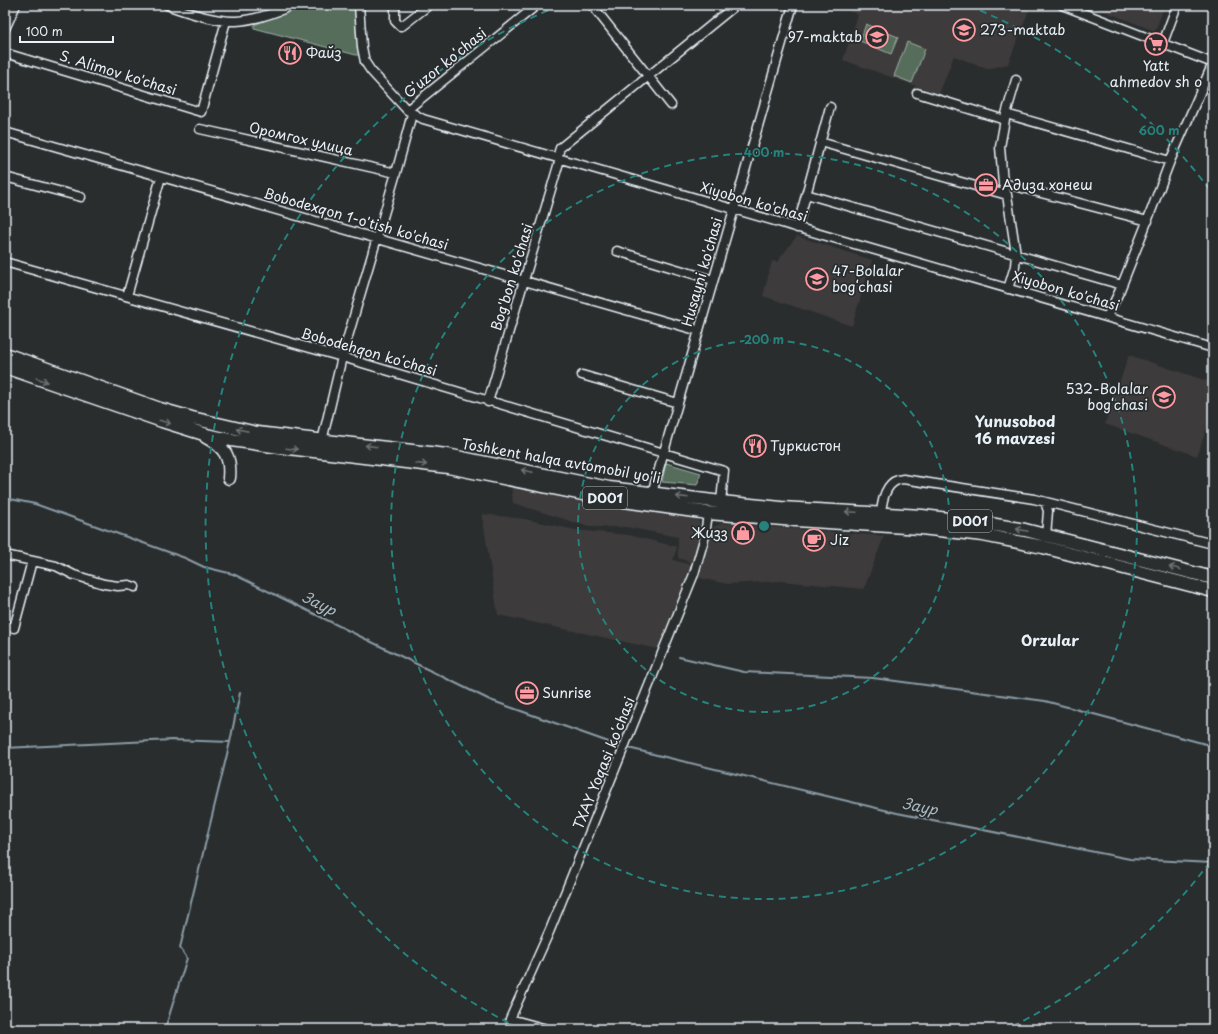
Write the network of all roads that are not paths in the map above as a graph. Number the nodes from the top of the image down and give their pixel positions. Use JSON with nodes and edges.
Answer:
{"nodes":[{"id":1,"x":16,"y":5,"type":"edge"},
{"id":2,"x":167,"y":5,"type":"edge"},
{"id":3,"x":292,"y":5,"type":"edge"},
{"id":4,"x":359,"y":5,"type":"edge"},
{"id":5,"x":395,"y":5,"type":"edge"},
{"id":6,"x":429,"y":5,"type":"edge"},
{"id":7,"x":537,"y":5,"type":"edge"},
{"id":8,"x":592,"y":5,"type":"edge"},
{"id":9,"x":736,"y":5,"type":"edge"},
{"id":10,"x":793,"y":5,"type":"edge"},
{"id":11,"x":1062,"y":5,"type":"edge"},
{"id":12,"x":1177,"y":5,"type":"edge"},
{"id":13,"x":226,"y":21,"type":"junction"},
{"id":14,"x":5,"y":29,"type":"edge"},
{"id":15,"x":1163,"y":43,"type":"junction"},
{"id":16,"x":5,"y":53,"type":"edge"},
{"id":17,"x":1213,"y":63,"type":"edge"},
{"id":18,"x":648,"y":76,"type":"junction"},
{"id":19,"x":1016,"y":80,"type":"dead end"},
{"id":20,"x":917,"y":93,"type":"dead end"},
{"id":21,"x":671,"y":105,"type":"dead end"},
{"id":22,"x":830,"y":107,"type":"dead end"},
{"id":23,"x":410,"y":112,"type":"junction"},
{"id":24,"x":1006,"y":117,"type":"junction"},
{"id":25,"x":200,"y":129,"type":"dead end"},
{"id":26,"x":5,"y":132,"type":"edge"},
{"id":27,"x":820,"y":142,"type":"junction"},
{"id":28,"x":559,"y":159,"type":"junction"},
{"id":29,"x":1170,"y":161,"type":"junction"},
{"id":30,"x":396,"y":173,"type":"junction"},
{"id":31,"x":5,"y":177,"type":"edge"},
{"id":32,"x":161,"y":177,"type":"junction"},
{"id":33,"x":1003,"y":183,"type":"junction"},
{"id":34,"x":806,"y":194,"type":"junction"},
{"id":35,"x":1007,"y":195,"type":"junction"},
{"id":36,"x":81,"y":197,"type":"dead end"},
{"id":37,"x":733,"y":209,"type":"junction"},
{"id":38,"x":1148,"y":221,"type":"junction"},
{"id":39,"x":797,"y":228,"type":"junction"},
{"id":40,"x":377,"y":238,"type":"junction"},
{"id":41,"x":617,"y":251,"type":"dead end"},
{"id":42,"x":1016,"y":254,"type":"junction"},
{"id":43,"x":5,"y":262,"type":"edge"},
{"id":44,"x":524,"y":280,"type":"junction"},
{"id":45,"x":713,"y":280,"type":"junction"},
{"id":46,"x":1122,"y":285,"type":"junction"},
{"id":47,"x":1008,"y":289,"type":"junction"},
{"id":48,"x":127,"y":296,"type":"junction"},
{"id":49,"x":1108,"y":317,"type":"junction"},
{"id":50,"x":699,"y":331,"type":"junction"},
{"id":51,"x":1213,"y":348,"type":"edge"},
{"id":52,"x":5,"y":354,"type":"edge"},
{"id":53,"x":342,"y":357,"type":"junction"},
{"id":54,"x":5,"y":367,"type":"edge"},
{"id":55,"x":582,"y":375,"type":"dead end"},
{"id":56,"x":64,"y":382,"type":"junction"},
{"id":57,"x":488,"y":402,"type":"junction"},
{"id":58,"x":678,"y":404,"type":"junction"},
{"id":59,"x":195,"y":431,"type":"junction"},
{"id":60,"x":322,"y":441,"type":"junction"},
{"id":61,"x":664,"y":454,"type":"junction"},
{"id":62,"x":229,"y":478,"type":"dead end"},
{"id":63,"x":541,"y":480,"type":"junction"},
{"id":64,"x":652,"y":494,"type":"junction"},
{"id":65,"x":721,"y":502,"type":"junction"},
{"id":66,"x":1045,"y":502,"type":"junction"},
{"id":67,"x":708,"y":513,"type":"junction"},
{"id":68,"x":880,"y":519,"type":"junction"},
{"id":69,"x":1046,"y":536,"type":"junction"},
{"id":70,"x":1213,"y":544,"type":"edge"},
{"id":71,"x":5,"y":555,"type":"edge"},
{"id":72,"x":32,"y":561,"type":"junction"},
{"id":73,"x":1213,"y":578,"type":"edge"},
{"id":74,"x":135,"y":587,"type":"dead end"},
{"id":75,"x":1213,"y":591,"type":"edge"},
{"id":76,"x":5,"y":626,"type":"edge"},
{"id":77,"x":546,"y":1029,"type":"edge"}],
"edges":[{"from":1,"to":14,"type":"street"},
{"from":2,"to":13,"type":"street"},
{"from":3,"to":13,"type":"street"},
{"from":4,"to":23,"type":"street","name":"Xiyobon ko'chasi"},
{"from":5,"to":6,"type":"street"},
{"from":7,"to":23,"type":"street","name":"Gʻuzor koʻchasi"},
{"from":8,"to":18,"type":"street"},
{"from":9,"to":18,"type":"street","name":"Bog'bon ko'chasi"},
{"from":10,"to":37,"type":"street","name":"Husayni ko'chasi"},
{"from":11,"to":15,"type":"street"},
{"from":12,"to":15,"type":"street"},
{"from":13,"to":16,"type":"street","name":"S. Alimov ko'chasi"},
{"from":15,"to":17,"type":"street"},
{"from":17,"to":29,"type":"street"},
{"from":18,"to":21,"type":"street"},
{"from":18,"to":28,"type":"street","name":"Bog'bon ko'chasi"},
{"from":19,"to":24,"type":"street"},
{"from":20,"to":24,"type":"street"},
{"from":22,"to":27,"type":"street"},
{"from":23,"to":28,"type":"street","name":"Xiyobon ko'chasi"},
{"from":23,"to":30,"type":"street","name":"Gʻuzor koʻchasi"},
{"from":24,"to":29,"type":"street"},
{"from":24,"to":33,"type":"street"},
{"from":25,"to":30,"type":"street","name":"Оромгох улица"},
{"from":26,"to":32,"type":"street","name":"Bobodexqon 1-o'tish ko'chasi"},
{"from":27,"to":34,"type":"street"},
{"from":27,"to":35,"type":"street"},
{"from":28,"to":37,"type":"street","name":"Xiyobon ko'chasi"},
{"from":28,"to":44,"type":"street","name":"Bog'bon ko'chasi"},
{"from":29,"to":38,"type":"street"},
{"from":30,"to":40,"type":"street","name":"Gʻuzor koʻchasi"},
{"from":31,"to":36,"type":"street"},
{"from":32,"to":40,"type":"street","name":"Bobodexqon 1-o'tish ko'chasi"},
{"from":32,"to":48,"type":"street"},
{"from":33,"to":35,"type":"street"},
{"from":33,"to":38,"type":"street"},
{"from":34,"to":39,"type":"street"},
{"from":34,"to":42,"type":"street"},
{"from":35,"to":42,"type":"street"},
{"from":37,"to":39,"type":"street","name":"Xiyobon ko'chasi"},
{"from":37,"to":45,"type":"street","name":"Husayni ko'chasi"},
{"from":38,"to":46,"type":"street"},
{"from":39,"to":47,"type":"street","name":"Xiyobon ko'chasi"},
{"from":40,"to":44,"type":"street","name":"Bobodexqon 1-o'tish ko'chasi"},
{"from":40,"to":53,"type":"street","name":"Gʻuzor koʻchasi"},
{"from":41,"to":45,"type":"street"},
{"from":42,"to":46,"type":"street"},
{"from":42,"to":47,"type":"street"},
{"from":43,"to":48,"type":"street","name":"Bobodehqon koʻchasi"},
{"from":44,"to":50,"type":"street","name":"Bobodexqon 1-o'tish ko'chasi"},
{"from":44,"to":57,"type":"street","name":"Bog'bon ko'chasi"},
{"from":45,"to":50,"type":"street","name":"Husayni ko'chasi"},
{"from":46,"to":49,"type":"street"},
{"from":47,"to":49,"type":"street","name":"Xiyobon ko'chasi"},
{"from":48,"to":53,"type":"street","name":"Bobodehqon koʻchasi"},
{"from":49,"to":51,"type":"street","name":"Xiyobon ko'chasi"},
{"from":50,"to":58,"type":"street","name":"Husayni ko'chasi"},
{"from":52,"to":56,"type":"highway","name":"Toshkent halqa avtomobil yo'li","number":"D001"},
{"from":53,"to":57,"type":"street","name":"Bobodehqon koʻchasi"},
{"from":53,"to":60,"type":"street","name":"Gʻuzor koʻchasi"},
{"from":54,"to":56,"type":"highway","name":"Toshkent halqa avtomobil yo'li","number":"D001","one_way":true},
{"from":55,"to":58,"type":"street"},
{"from":56,"to":59,"type":"highway","name":"Toshkent halqa avtomobil yo'li","number":"D001","one_way":true},
{"from":60,"to":56,"type":"highway","name":"Toshkent halqa avtomobil yo'li","number":"D001","one_way":true},
{"from":57,"to":61,"type":"street","name":"Bobodehqon koʻchasi"},
{"from":58,"to":61,"type":"street","name":"Husayni ko'chasi"},
{"from":59,"to":62,"type":"highway"},
{"from":59,"to":63,"type":"highway","name":"Toshkent halqa avtomobil yo'li","number":"D001","one_way":true},
{"from":63,"to":60,"type":"highway","name":"Toshkent halqa avtomobil yo'li","number":"D001","one_way":true},
{"from":61,"to":64,"type":"street","name":"Husayni ko'chasi"},
{"from":61,"to":65,"type":"street","name":"Bobodehqon koʻchasi"},
{"from":63,"to":64,"type":"highway","name":"Toshkent halqa avtomobil yo'li","number":"D001"},
{"from":63,"to":67,"type":"highway","name":"Toshkent halqa avtomobil yo'li","number":"D001"},
{"from":65,"to":64,"type":"highway","name":"Toshkent halqa avtomobil yo'li","number":"D001","one_way":true},
{"from":68,"to":65,"type":"highway","name":"Toshkent halqa avtomobil yo'li","number":"D001","one_way":true},
{"from":66,"to":68,"type":"street"},
{"from":66,"to":69,"type":"street"},
{"from":66,"to":70,"type":"street"},
{"from":67,"to":68,"type":"highway","name":"Toshkent halqa avtomobil yo'li","number":"D001"},
{"from":67,"to":77,"type":"street","name":"TXAY Yoqasi koʻchasi"},
{"from":69,"to":68,"type":"highway","name":"Toshkent halqa avtomobil yo'li","number":"D001","one_way":true},
{"from":68,"to":75,"type":"highway","name":"Toshkent halqa avtomobil yo'li","number":"D001"},
{"from":73,"to":69,"type":"highway","name":"Toshkent halqa avtomobil yo'li","number":"D001","one_way":true},
{"from":71,"to":72,"type":"street"},
{"from":72,"to":74,"type":"street"},
{"from":72,"to":76,"type":"street"}]}
